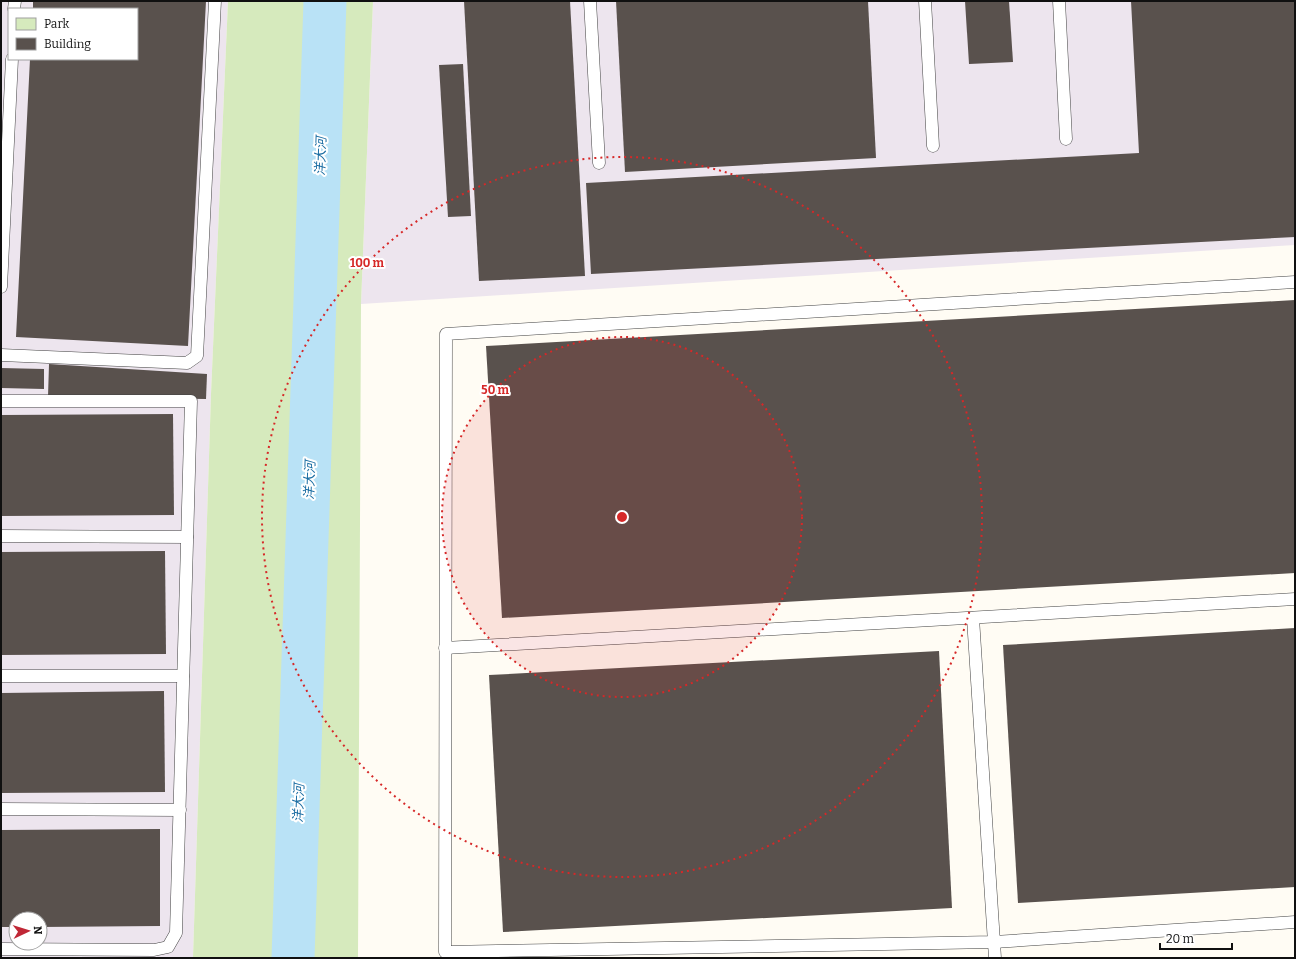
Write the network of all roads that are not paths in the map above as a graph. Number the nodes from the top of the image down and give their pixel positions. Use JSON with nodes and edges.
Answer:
{"nodes":[{"id":1,"x":215,"y":1,"type":"edge"},
{"id":2,"x":590,"y":1,"type":"edge"},
{"id":3,"x":925,"y":1,"type":"edge"},
{"id":4,"x":1059,"y":1,"type":"edge"},
{"id":5,"x":12,"y":60,"type":"edge"},
{"id":6,"x":1066,"y":139,"type":"dead end"},
{"id":7,"x":933,"y":146,"type":"dead end"},
{"id":8,"x":599,"y":164,"type":"dead end"},
{"id":9,"x":1295,"y":282,"type":"edge"},
{"id":10,"x":1,"y":287,"type":"edge"},
{"id":11,"x":1,"y":355,"type":"edge"},
{"id":12,"x":1,"y":401,"type":"edge"},
{"id":13,"x":1,"y":536,"type":"edge"},
{"id":14,"x":187,"y":537,"type":"junction"},
{"id":15,"x":1295,"y":600,"type":"edge"},
{"id":16,"x":973,"y":618,"type":"junction"},
{"id":17,"x":445,"y":648,"type":"junction"},
{"id":18,"x":1,"y":676,"type":"edge"},
{"id":19,"x":183,"y":676,"type":"junction"},
{"id":20,"x":1,"y":809,"type":"edge"},
{"id":21,"x":180,"y":810,"type":"junction"},
{"id":22,"x":1295,"y":922,"type":"edge"},
{"id":23,"x":994,"y":942,"type":"junction"},
{"id":24,"x":1,"y":949,"type":"edge"},
{"id":25,"x":995,"y":958,"type":"edge"}],
"edges":[{"from":1,"to":11,"type":"lane"},
{"from":2,"to":8,"type":"lane"},
{"from":3,"to":7,"type":"lane"},
{"from":4,"to":6,"type":"lane"},
{"from":5,"to":10,"type":"lane"},
{"from":9,"to":17,"type":"lane"},
{"from":12,"to":14,"type":"lane"},
{"from":13,"to":14,"type":"lane"},
{"from":14,"to":19,"type":"lane"},
{"from":15,"to":16,"type":"lane"},
{"from":16,"to":17,"type":"lane"},
{"from":16,"to":23,"type":"lane"},
{"from":17,"to":23,"type":"lane"},
{"from":18,"to":19,"type":"lane"},
{"from":19,"to":21,"type":"lane"},
{"from":20,"to":21,"type":"lane"},
{"from":21,"to":24,"type":"lane"},
{"from":22,"to":23,"type":"lane"},
{"from":23,"to":25,"type":"lane"}]}
